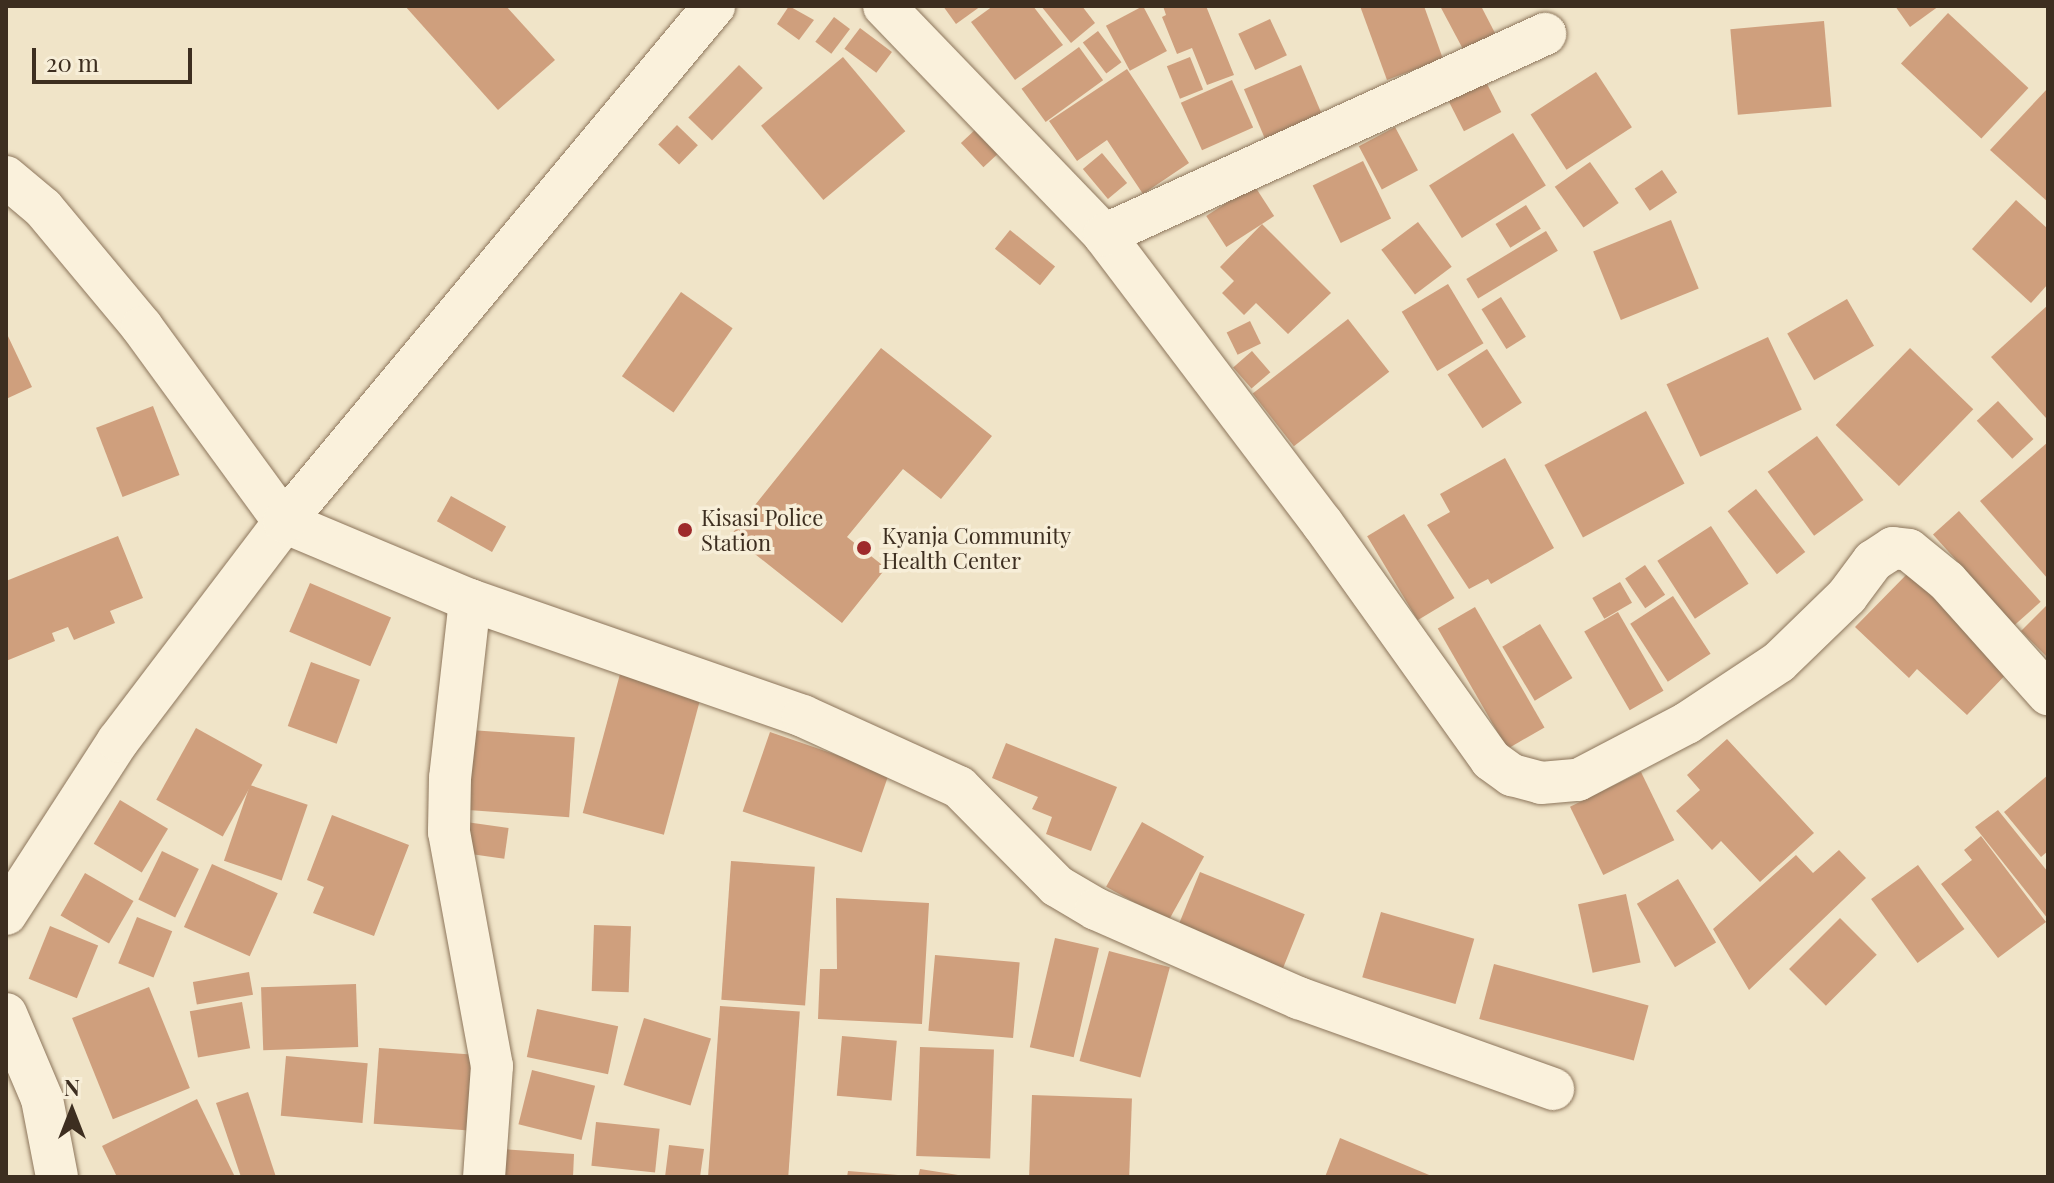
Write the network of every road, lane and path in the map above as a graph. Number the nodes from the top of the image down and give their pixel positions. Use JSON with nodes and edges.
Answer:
{"nodes":[{"id":1,"x":714,"y":6,"type":"edge"},
{"id":2,"x":884,"y":6,"type":"edge"},
{"id":3,"x":1545,"y":34,"type":"dead end"},
{"id":4,"x":6,"y":177,"type":"edge"},
{"id":5,"x":1104,"y":235,"type":"junction"},
{"id":6,"x":284,"y":522,"type":"junction"},
{"id":7,"x":470,"y":600,"type":"junction"},
{"id":8,"x":2048,"y":694,"type":"edge"},
{"id":9,"x":6,"y":914,"type":"edge"},
{"id":10,"x":6,"y":1014,"type":"edge"},
{"id":11,"x":1553,"y":1089,"type":"dead end"},
{"id":12,"x":57,"y":1177,"type":"edge"},
{"id":13,"x":484,"y":1177,"type":"edge"}],
"edges":[{"from":1,"to":6,"type":"street"},
{"from":2,"to":5,"type":"street"},
{"from":3,"to":5,"type":"street"},
{"from":4,"to":6,"type":"street"},
{"from":5,"to":8,"type":"street"},
{"from":6,"to":7,"type":"street"},
{"from":6,"to":9,"type":"street"},
{"from":7,"to":11,"type":"street"},
{"from":7,"to":13,"type":"street"},
{"from":10,"to":12,"type":"street"}]}
